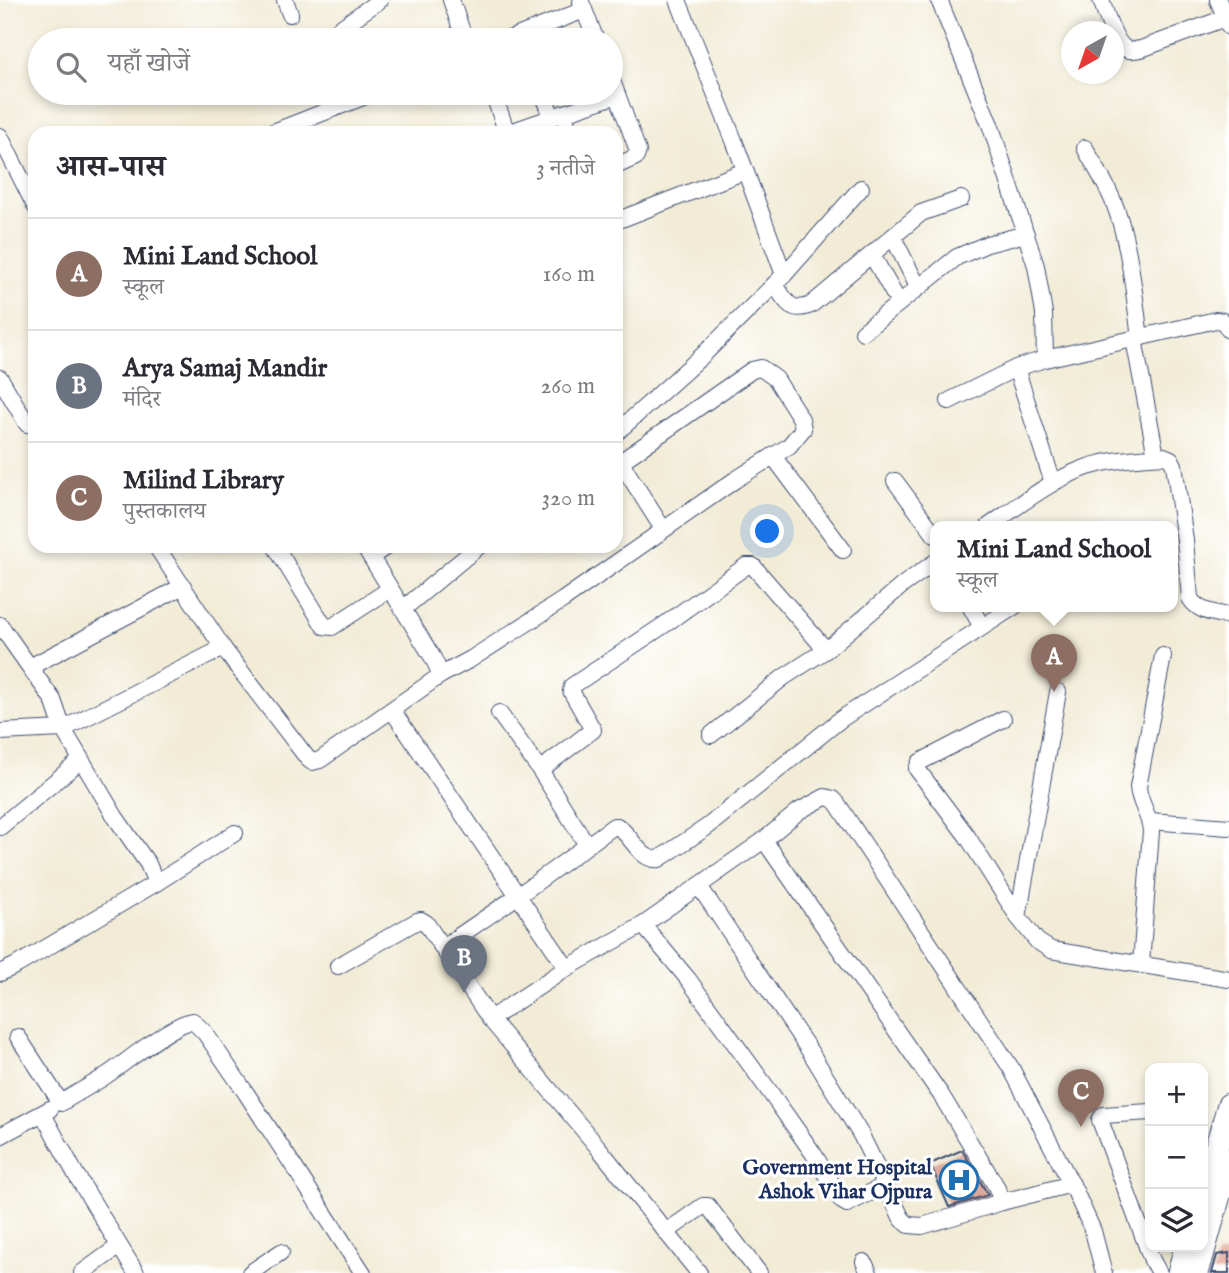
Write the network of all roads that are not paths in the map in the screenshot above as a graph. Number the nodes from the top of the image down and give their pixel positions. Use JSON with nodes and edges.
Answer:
{"nodes":[{"id":1,"x":380,"y":0,"type":"edge"},
{"id":2,"x":451,"y":0,"type":"edge"},
{"id":3,"x":678,"y":0,"type":"edge"},
{"id":4,"x":939,"y":0,"type":"edge"},
{"id":5,"x":1101,"y":0,"type":"edge"},
{"id":6,"x":1218,"y":0,"type":"edge"},
{"id":7,"x":582,"y":5,"type":"edge"},
{"id":8,"x":1227,"y":23,"type":"edge"},
{"id":9,"x":340,"y":28,"type":"edge"},
{"id":10,"x":461,"y":28,"type":"edge"},
{"id":11,"x":537,"y":28,"type":"edge"},
{"id":12,"x":591,"y":28,"type":"edge"},
{"id":13,"x":342,"y":105,"type":"edge"},
{"id":14,"x":497,"y":105,"type":"edge"},
{"id":15,"x":551,"y":105,"type":"edge"},
{"id":16,"x":586,"y":105,"type":"edge"},
{"id":17,"x":621,"y":105,"type":"edge"},
{"id":18,"x":558,"y":115,"type":"junction"},
{"id":19,"x":289,"y":126,"type":"edge"},
{"id":20,"x":505,"y":126,"type":"edge"},
{"id":21,"x":527,"y":126,"type":"edge"},
{"id":22,"x":565,"y":126,"type":"edge"},
{"id":23,"x":0,"y":136,"type":"edge"},
{"id":24,"x":1085,"y":148,"type":"dead end"},
{"id":25,"x":623,"y":163,"type":"edge"},
{"id":26,"x":745,"y":171,"type":"junction"},
{"id":27,"x":861,"y":188,"type":"dead end"},
{"id":28,"x":28,"y":192,"type":"edge"},
{"id":29,"x":961,"y":199,"type":"dead end"},
{"id":30,"x":623,"y":218,"type":"edge"},
{"id":31,"x":1026,"y":234,"type":"junction"},
{"id":32,"x":893,"y":237,"type":"junction"},
{"id":33,"x":872,"y":255,"type":"junction"},
{"id":34,"x":780,"y":279,"type":"junction"},
{"id":35,"x":918,"y":287,"type":"junction"},
{"id":36,"x":899,"y":303,"type":"junction"},
{"id":37,"x":1229,"y":330,"type":"edge"},
{"id":38,"x":863,"y":332,"type":"dead end"},
{"id":39,"x":1137,"y":339,"type":"junction"},
{"id":40,"x":1045,"y":359,"type":"junction"},
{"id":41,"x":1016,"y":368,"type":"junction"},
{"id":42,"x":1,"y":382,"type":"edge"},
{"id":43,"x":949,"y":401,"type":"dead end"},
{"id":44,"x":27,"y":424,"type":"dead end"},
{"id":45,"x":623,"y":427,"type":"edge"},
{"id":46,"x":773,"y":456,"type":"junction"},
{"id":47,"x":1156,"y":456,"type":"junction"},
{"id":48,"x":895,"y":481,"type":"dead end"},
{"id":49,"x":1054,"y":483,"type":"junction"},
{"id":50,"x":997,"y":521,"type":"edge"},
{"id":51,"x":1178,"y":521,"type":"edge"},
{"id":52,"x":930,"y":528,"type":"edge"},
{"id":53,"x":663,"y":529,"type":"junction"},
{"id":54,"x":1179,"y":541,"type":"edge"},
{"id":55,"x":843,"y":550,"type":"dead end"},
{"id":56,"x":161,"y":553,"type":"edge"},
{"id":57,"x":279,"y":553,"type":"edge"},
{"id":58,"x":368,"y":553,"type":"edge"},
{"id":59,"x":471,"y":553,"type":"edge"},
{"id":60,"x":930,"y":566,"type":"edge"},
{"id":61,"x":183,"y":586,"type":"junction"},
{"id":62,"x":390,"y":589,"type":"junction"},
{"id":63,"x":403,"y":609,"type":"junction"},
{"id":64,"x":973,"y":612,"type":"edge"},
{"id":65,"x":1006,"y":612,"type":"edge"},
{"id":66,"x":1229,"y":616,"type":"edge"},
{"id":67,"x":0,"y":625,"type":"edge"},
{"id":68,"x":982,"y":627,"type":"junction"},
{"id":69,"x":223,"y":648,"type":"junction"},
{"id":70,"x":826,"y":650,"type":"junction"},
{"id":71,"x":1163,"y":656,"type":"dead end"},
{"id":72,"x":30,"y":667,"type":"junction"},
{"id":73,"x":441,"y":675,"type":"junction"},
{"id":74,"x":1058,"y":692,"type":"dead end"},
{"id":75,"x":392,"y":710,"type":"junction"},
{"id":76,"x":499,"y":713,"type":"dead end"},
{"id":77,"x":1003,"y":719,"type":"dead end"},
{"id":78,"x":63,"y":729,"type":"junction"},
{"id":79,"x":0,"y":732,"type":"edge"},
{"id":80,"x":710,"y":735,"type":"dead end"},
{"id":81,"x":81,"y":760,"type":"junction"},
{"id":82,"x":540,"y":770,"type":"junction"},
{"id":83,"x":1150,"y":821,"type":"junction"},
{"id":84,"x":0,"y":827,"type":"edge"},
{"id":85,"x":1229,"y":827,"type":"edge"},
{"id":86,"x":234,"y":833,"type":"dead end"},
{"id":87,"x":764,"y":840,"type":"junction"},
{"id":88,"x":587,"y":845,"type":"junction"},
{"id":89,"x":156,"y":883,"type":"junction"},
{"id":90,"x":699,"y":886,"type":"junction"},
{"id":91,"x":519,"y":895,"type":"junction"},
{"id":92,"x":1018,"y":917,"type":"junction"},
{"id":93,"x":643,"y":925,"type":"junction"},
{"id":94,"x":443,"y":947,"type":"junction"},
{"id":95,"x":1141,"y":964,"type":"junction"},
{"id":96,"x":338,"y":966,"type":"dead end"},
{"id":97,"x":568,"y":968,"type":"junction"},
{"id":98,"x":0,"y":973,"type":"edge"},
{"id":99,"x":1229,"y":979,"type":"edge"},
{"id":100,"x":490,"y":1019,"type":"junction"},
{"id":101,"x":19,"y":1037,"type":"dead end"},
{"id":102,"x":61,"y":1103,"type":"junction"},
{"id":103,"x":1229,"y":1105,"type":"edge"},
{"id":104,"x":1145,"y":1112,"type":"edge"},
{"id":105,"x":43,"y":1114,"type":"junction"},
{"id":106,"x":0,"y":1136,"type":"edge"},
{"id":107,"x":1228,"y":1166,"type":"edge"},
{"id":108,"x":1072,"y":1184,"type":"junction"},
{"id":109,"x":886,"y":1185,"type":"junction"},
{"id":110,"x":1204,"y":1189,"type":"edge"},
{"id":111,"x":1002,"y":1202,"type":"junction"},
{"id":112,"x":666,"y":1231,"type":"junction"},
{"id":113,"x":119,"y":1246,"type":"junction"},
{"id":114,"x":281,"y":1252,"type":"dead end"},
{"id":115,"x":1185,"y":1252,"type":"edge"},
{"id":116,"x":82,"y":1273,"type":"edge"},
{"id":117,"x":136,"y":1273,"type":"edge"},
{"id":118,"x":250,"y":1273,"type":"edge"},
{"id":119,"x":363,"y":1273,"type":"edge"},
{"id":120,"x":699,"y":1273,"type":"edge"},
{"id":121,"x":760,"y":1273,"type":"edge"},
{"id":122,"x":1104,"y":1273,"type":"edge"},
{"id":123,"x":1159,"y":1273,"type":"edge"},
{"id":124,"x":1179,"y":1273,"type":"edge"},
{"id":125,"x":1197,"y":1273,"type":"edge"}],
"edges":[{"from":1,"to":9,"type":"street"},
{"from":2,"to":10,"type":"street"},
{"from":3,"to":26,"type":"street"},
{"from":4,"to":31,"type":"street"},
{"from":5,"to":8,"type":"street"},
{"from":6,"to":8,"type":"street"},
{"from":7,"to":11,"type":"street"},
{"from":7,"to":12,"type":"street"},
{"from":13,"to":19,"type":"street"},
{"from":14,"to":20,"type":"street"},
{"from":15,"to":18,"type":"street"},
{"from":16,"to":18,"type":"street"},
{"from":17,"to":25,"type":"street"},
{"from":18,"to":21,"type":"street"},
{"from":18,"to":22,"type":"street"},
{"from":23,"to":28,"type":"street"},
{"from":24,"to":39,"type":"street"},
{"from":26,"to":30,"type":"street"},
{"from":26,"to":34,"type":"street"},
{"from":27,"to":34,"type":"street"},
{"from":29,"to":32,"type":"street"},
{"from":31,"to":35,"type":"street"},
{"from":31,"to":40,"type":"street"},
{"from":32,"to":33,"type":"street"},
{"from":32,"to":35,"type":"street"},
{"from":33,"to":34,"type":"street"},
{"from":33,"to":36,"type":"street"},
{"from":34,"to":45,"type":"street"},
{"from":35,"to":36,"type":"street"},
{"from":36,"to":38,"type":"street"},
{"from":37,"to":39,"type":"street"},
{"from":39,"to":40,"type":"street"},
{"from":39,"to":47,"type":"street"},
{"from":40,"to":41,"type":"street"},
{"from":41,"to":43,"type":"street"},
{"from":41,"to":49,"type":"street"},
{"from":42,"to":44,"type":"street"},
{"from":46,"to":53,"type":"street"},
{"from":46,"to":53,"type":"street"},
{"from":46,"to":55,"type":"street"},
{"from":47,"to":49,"type":"street"},
{"from":47,"to":51,"type":"street"},
{"from":48,"to":52,"type":"street"},
{"from":49,"to":50,"type":"street"},
{"from":53,"to":73,"type":"street"},
{"from":54,"to":66,"type":"street"},
{"from":56,"to":61,"type":"street"},
{"from":57,"to":62,"type":"street"},
{"from":58,"to":62,"type":"street"},
{"from":59,"to":63,"type":"street"},
{"from":60,"to":70,"type":"street"},
{"from":61,"to":69,"type":"street"},
{"from":61,"to":72,"type":"street"},
{"from":62,"to":63,"type":"street"},
{"from":63,"to":73,"type":"street"},
{"from":64,"to":68,"type":"street"},
{"from":65,"to":68,"type":"street"},
{"from":67,"to":72,"type":"street"},
{"from":68,"to":88,"type":"street"},
{"from":69,"to":75,"type":"street"},
{"from":69,"to":78,"type":"street"},
{"from":70,"to":80,"type":"street"},
{"from":70,"to":82,"type":"street"},
{"from":71,"to":83,"type":"street"},
{"from":72,"to":78,"type":"street"},
{"from":73,"to":75,"type":"street"},
{"from":74,"to":92,"type":"street"},
{"from":75,"to":91,"type":"street"},
{"from":76,"to":82,"type":"street"},
{"from":77,"to":92,"type":"street"},
{"from":78,"to":79,"type":"street"},
{"from":78,"to":81,"type":"street"},
{"from":81,"to":84,"type":"street"},
{"from":81,"to":89,"type":"street"},
{"from":82,"to":88,"type":"street"},
{"from":83,"to":85,"type":"street"},
{"from":83,"to":95,"type":"street"},
{"from":86,"to":89,"type":"street"},
{"from":87,"to":90,"type":"street"},
{"from":87,"to":108,"type":"street"},
{"from":87,"to":111,"type":"street"},
{"from":88,"to":91,"type":"street"},
{"from":89,"to":98,"type":"street"},
{"from":90,"to":93,"type":"street"},
{"from":90,"to":109,"type":"street"},
{"from":91,"to":94,"type":"street"},
{"from":91,"to":97,"type":"street"},
{"from":92,"to":95,"type":"street"},
{"from":93,"to":97,"type":"street"},
{"from":93,"to":109,"type":"street"},
{"from":94,"to":96,"type":"street"},
{"from":94,"to":100,"type":"street"},
{"from":95,"to":99,"type":"street"},
{"from":97,"to":100,"type":"street"},
{"from":100,"to":112,"type":"street"},
{"from":101,"to":102,"type":"street"},
{"from":102,"to":105,"type":"street"},
{"from":102,"to":119,"type":"street"},
{"from":103,"to":110,"type":"main road"},
{"from":104,"to":123,"type":"street"},
{"from":105,"to":106,"type":"street"},
{"from":105,"to":113,"type":"street"},
{"from":107,"to":125,"type":"main road"},
{"from":108,"to":111,"type":"street"},
{"from":108,"to":122,"type":"street"},
{"from":109,"to":111,"type":"street"},
{"from":112,"to":120,"type":"street"},
{"from":112,"to":121,"type":"street"},
{"from":113,"to":116,"type":"street"},
{"from":113,"to":117,"type":"street"},
{"from":114,"to":118,"type":"street"},
{"from":115,"to":124,"type":"main road"}]}
